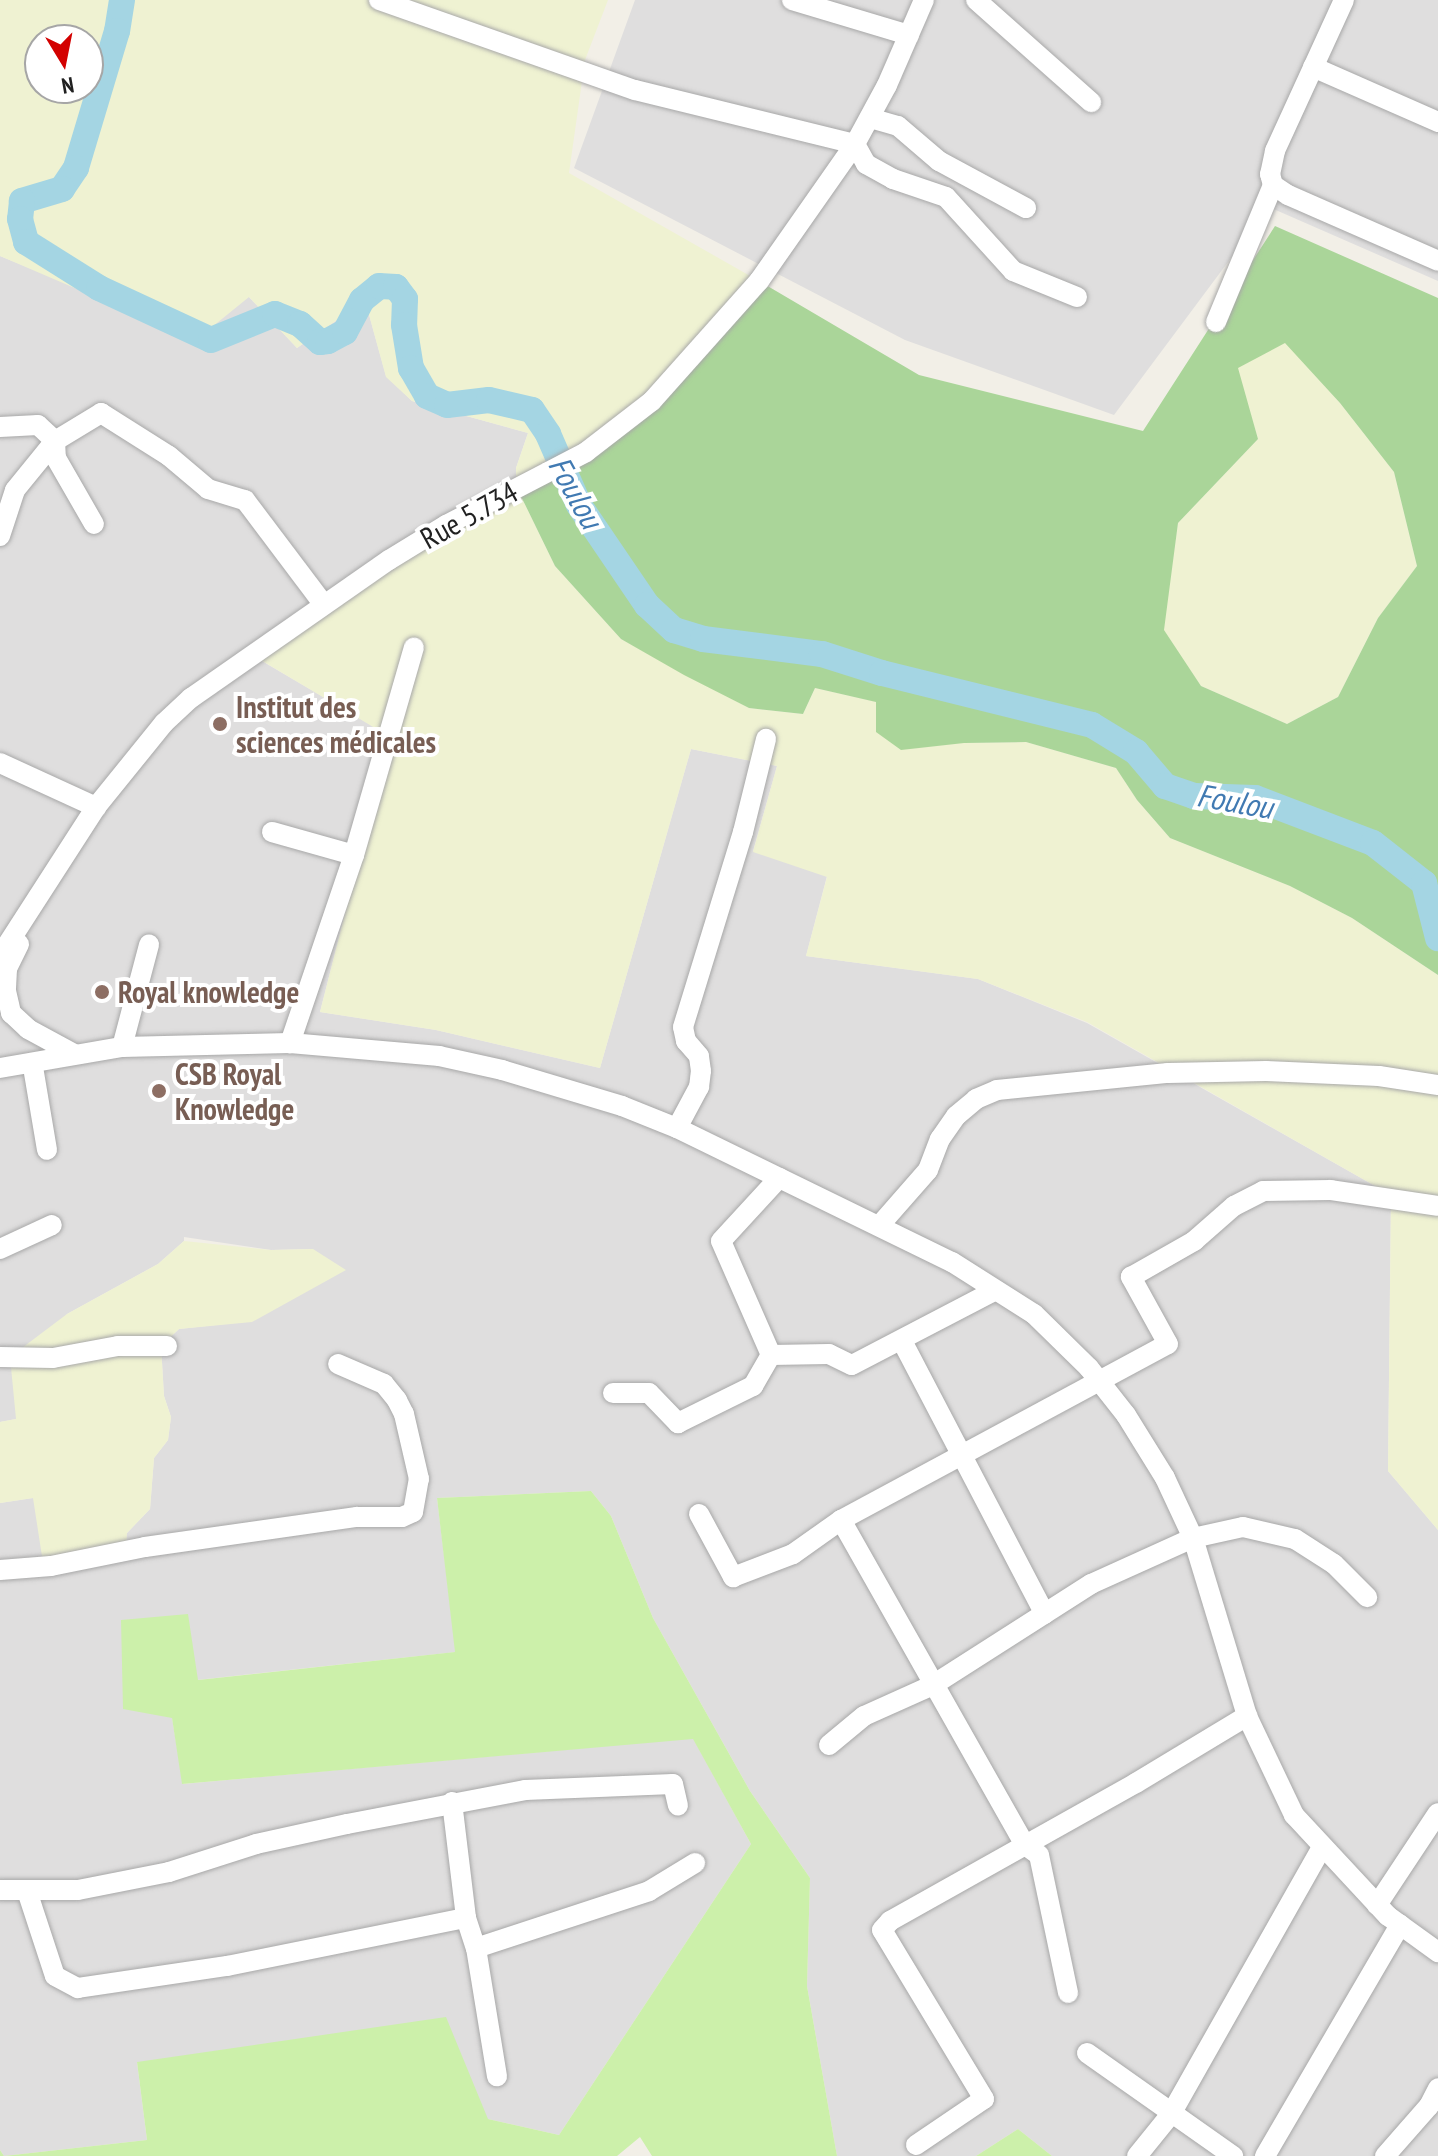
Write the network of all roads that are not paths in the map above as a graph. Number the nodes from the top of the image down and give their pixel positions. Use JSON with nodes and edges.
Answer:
{"nodes":[{"id":1,"x":379,"y":0,"type":"edge"},
{"id":2,"x":792,"y":0,"type":"edge"},
{"id":3,"x":924,"y":0,"type":"edge"},
{"id":4,"x":976,"y":0,"type":"edge"},
{"id":5,"x":1344,"y":0,"type":"edge"},
{"id":6,"x":909,"y":35,"type":"junction"},
{"id":7,"x":1313,"y":67,"type":"junction"},
{"id":8,"x":1091,"y":102,"type":"dead end"},
{"id":9,"x":870,"y":118,"type":"junction"},
{"id":10,"x":1438,"y":122,"type":"edge"},
{"id":11,"x":855,"y":144,"type":"junction"},
{"id":12,"x":1273,"y":185,"type":"junction"},
{"id":13,"x":1026,"y":208,"type":"dead end"},
{"id":14,"x":1438,"y":261,"type":"edge"},
{"id":15,"x":1077,"y":297,"type":"dead end"},
{"id":16,"x":1216,"y":322,"type":"dead end"},
{"id":17,"x":0,"y":427,"type":"edge"},
{"id":18,"x":55,"y":441,"type":"junction"},
{"id":19,"x":94,"y":524,"type":"dead end"},
{"id":20,"x":0,"y":536,"type":"edge"},
{"id":21,"x":324,"y":605,"type":"junction"},
{"id":22,"x":414,"y":647,"type":"dead end"},
{"id":23,"x":766,"y":739,"type":"dead end"},
{"id":24,"x":0,"y":763,"type":"edge"},
{"id":25,"x":96,"y":807,"type":"junction"},
{"id":26,"x":272,"y":832,"type":"dead end"},
{"id":27,"x":354,"y":855,"type":"junction"},
{"id":28,"x":50,"y":882,"type":"junction"},
{"id":29,"x":149,"y":945,"type":"dead end"},
{"id":30,"x":0,"y":956,"type":"edge"},
{"id":31,"x":290,"y":1043,"type":"junction"},
{"id":32,"x":122,"y":1047,"type":"junction"},
{"id":33,"x":66,"y":1055,"type":"junction"},
{"id":34,"x":33,"y":1067,"type":"junction"},
{"id":35,"x":0,"y":1068,"type":"edge"},
{"id":36,"x":0,"y":1078,"type":"edge"},
{"id":37,"x":1438,"y":1085,"type":"edge"},
{"id":38,"x":677,"y":1128,"type":"junction"},
{"id":39,"x":47,"y":1150,"type":"dead end"},
{"id":40,"x":779,"y":1178,"type":"junction"},
{"id":41,"x":1438,"y":1206,"type":"edge"},
{"id":42,"x":52,"y":1225,"type":"dead end"},
{"id":43,"x":879,"y":1226,"type":"junction"},
{"id":44,"x":0,"y":1249,"type":"edge"},
{"id":45,"x":996,"y":1290,"type":"junction"},
{"id":46,"x":902,"y":1341,"type":"junction"},
{"id":47,"x":167,"y":1346,"type":"dead end"},
{"id":48,"x":771,"y":1355,"type":"junction"},
{"id":49,"x":0,"y":1357,"type":"edge"},
{"id":50,"x":338,"y":1364,"type":"dead end"},
{"id":51,"x":1099,"y":1381,"type":"junction"},
{"id":52,"x":613,"y":1393,"type":"dead end"},
{"id":53,"x":962,"y":1454,"type":"junction"},
{"id":54,"x":699,"y":1514,"type":"dead end"},
{"id":55,"x":841,"y":1520,"type":"junction"},
{"id":56,"x":1193,"y":1538,"type":"junction"},
{"id":57,"x":0,"y":1570,"type":"edge"},
{"id":58,"x":1367,"y":1597,"type":"dead end"},
{"id":59,"x":1045,"y":1614,"type":"junction"},
{"id":60,"x":933,"y":1685,"type":"junction"},
{"id":61,"x":1247,"y":1716,"type":"junction"},
{"id":62,"x":829,"y":1745,"type":"dead end"},
{"id":63,"x":452,"y":1802,"type":"junction"},
{"id":64,"x":678,"y":1805,"type":"dead end"},
{"id":65,"x":1438,"y":1813,"type":"edge"},
{"id":66,"x":1025,"y":1845,"type":"junction"},
{"id":67,"x":1322,"y":1847,"type":"junction"},
{"id":68,"x":695,"y":1863,"type":"dead end"},
{"id":69,"x":0,"y":1890,"type":"edge"},
{"id":70,"x":27,"y":1891,"type":"junction"},
{"id":71,"x":1377,"y":1905,"type":"junction"},
{"id":72,"x":466,"y":1918,"type":"junction"},
{"id":73,"x":1400,"y":1925,"type":"junction"},
{"id":74,"x":476,"y":1948,"type":"junction"},
{"id":75,"x":1438,"y":1952,"type":"edge"},
{"id":76,"x":1068,"y":1993,"type":"dead end"},
{"id":77,"x":1087,"y":2053,"type":"dead end"},
{"id":78,"x":497,"y":2076,"type":"dead end"},
{"id":79,"x":1438,"y":2088,"type":"edge"},
{"id":80,"x":1171,"y":2114,"type":"junction"},
{"id":81,"x":916,"y":2145,"type":"dead end"},
{"id":82,"x":1137,"y":2156,"type":"edge"},
{"id":83,"x":1233,"y":2156,"type":"edge"},
{"id":84,"x":1265,"y":2156,"type":"edge"},
{"id":85,"x":1385,"y":2156,"type":"edge"}],
"edges":[{"from":1,"to":11,"type":"street"},
{"from":2,"to":6,"type":"street"},
{"from":3,"to":6,"type":"street","name":"Rue 5.734"},
{"from":4,"to":8,"type":"street"},
{"from":5,"to":7,"type":"street"},
{"from":6,"to":9,"type":"street","name":"Rue 5.734"},
{"from":7,"to":10,"type":"street"},
{"from":7,"to":12,"type":"street"},
{"from":9,"to":11,"type":"street","name":"Rue 5.734"},
{"from":9,"to":13,"type":"street"},
{"from":11,"to":15,"type":"street"},
{"from":11,"to":21,"type":"street","name":"Rue 5.734"},
{"from":12,"to":14,"type":"street"},
{"from":12,"to":16,"type":"street"},
{"from":17,"to":18,"type":"street"},
{"from":18,"to":19,"type":"street"},
{"from":18,"to":20,"type":"street"},
{"from":18,"to":21,"type":"street"},
{"from":21,"to":25,"type":"street","name":"Rue 5.734"},
{"from":22,"to":27,"type":"street"},
{"from":23,"to":38,"type":"street"},
{"from":24,"to":25,"type":"street"},
{"from":25,"to":28,"type":"street","name":"Rue 5.734"},
{"from":26,"to":27,"type":"street"},
{"from":27,"to":31,"type":"street"},
{"from":28,"to":30,"type":"street","name":"Rue 5.734"},
{"from":28,"to":33,"type":"street"},
{"from":29,"to":32,"type":"street"},
{"from":31,"to":32,"type":"street"},
{"from":31,"to":38,"type":"street"},
{"from":32,"to":33,"type":"street"},
{"from":33,"to":34,"type":"street"},
{"from":33,"to":35,"type":"street"},
{"from":34,"to":36,"type":"street"},
{"from":34,"to":39,"type":"street"},
{"from":37,"to":43,"type":"street"},
{"from":38,"to":40,"type":"street"},
{"from":40,"to":43,"type":"street"},
{"from":40,"to":48,"type":"street"},
{"from":41,"to":51,"type":"street"},
{"from":42,"to":44,"type":"street"},
{"from":43,"to":45,"type":"street"},
{"from":45,"to":46,"type":"street"},
{"from":45,"to":51,"type":"street"},
{"from":46,"to":48,"type":"street"},
{"from":46,"to":53,"type":"street"},
{"from":47,"to":49,"type":"street"},
{"from":48,"to":52,"type":"street"},
{"from":50,"to":57,"type":"street"},
{"from":51,"to":53,"type":"street"},
{"from":51,"to":56,"type":"street"},
{"from":53,"to":55,"type":"street"},
{"from":53,"to":59,"type":"street"},
{"from":54,"to":55,"type":"street"},
{"from":55,"to":60,"type":"street"},
{"from":56,"to":58,"type":"street"},
{"from":56,"to":59,"type":"street"},
{"from":56,"to":61,"type":"street"},
{"from":59,"to":60,"type":"street"},
{"from":60,"to":62,"type":"street"},
{"from":60,"to":66,"type":"street"},
{"from":61,"to":66,"type":"street"},
{"from":61,"to":67,"type":"street"},
{"from":63,"to":64,"type":"street"},
{"from":63,"to":70,"type":"street"},
{"from":63,"to":72,"type":"street"},
{"from":65,"to":71,"type":"street"},
{"from":66,"to":76,"type":"street"},
{"from":66,"to":81,"type":"street"},
{"from":67,"to":71,"type":"street"},
{"from":67,"to":80,"type":"street"},
{"from":68,"to":74,"type":"street"},
{"from":69,"to":70,"type":"street"},
{"from":70,"to":72,"type":"street"},
{"from":71,"to":73,"type":"street"},
{"from":72,"to":74,"type":"street"},
{"from":73,"to":75,"type":"street"},
{"from":73,"to":84,"type":"street"},
{"from":74,"to":78,"type":"street"},
{"from":77,"to":80,"type":"street"},
{"from":79,"to":85,"type":"street"},
{"from":80,"to":82,"type":"street"},
{"from":80,"to":83,"type":"street"}]}
